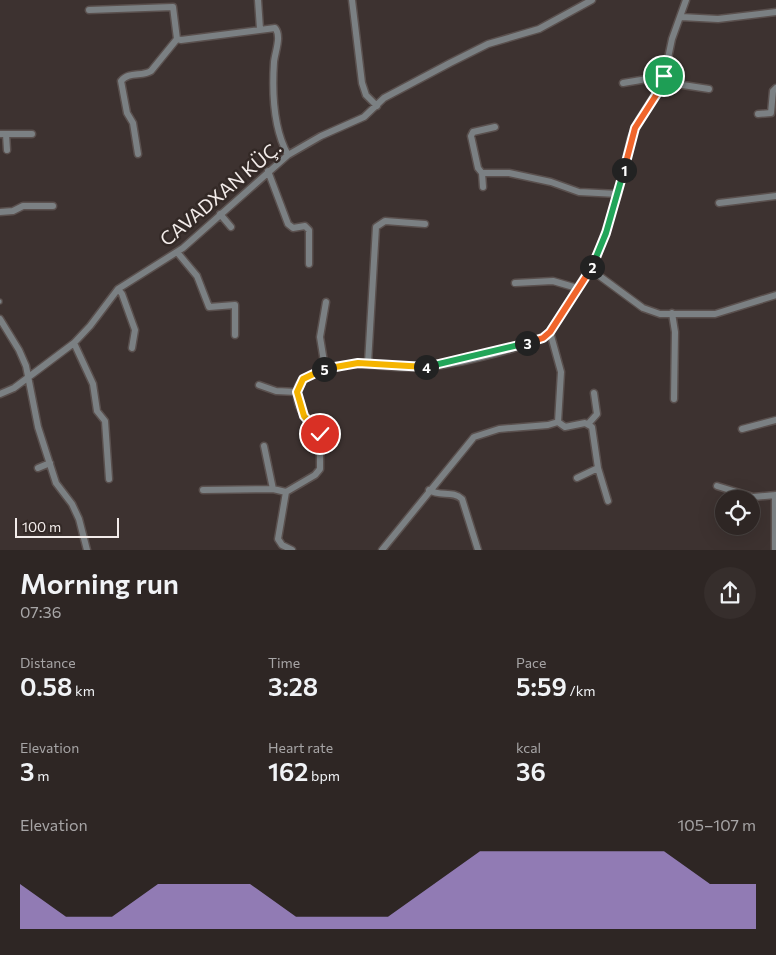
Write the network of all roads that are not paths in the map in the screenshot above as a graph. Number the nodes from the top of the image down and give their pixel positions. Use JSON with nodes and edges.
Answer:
{"nodes":[{"id":1,"x":258,"y":0,"type":"edge"},
{"id":2,"x":352,"y":0,"type":"edge"},
{"id":3,"x":592,"y":0,"type":"edge"},
{"id":4,"x":686,"y":0,"type":"edge"},
{"id":5,"x":174,"y":4,"type":"edge"},
{"id":6,"x":89,"y":10,"type":"dead end"},
{"id":7,"x":776,"y":12,"type":"edge"},
{"id":8,"x":681,"y":17,"type":"junction"},
{"id":9,"x":260,"y":29,"type":"junction"},
{"id":10,"x":177,"y":39,"type":"junction"},
{"id":11,"x":664,"y":79,"type":"junction"},
{"id":12,"x":623,"y":83,"type":"dead end"},
{"id":13,"x":776,"y":88,"type":"edge"},
{"id":14,"x":709,"y":89,"type":"dead end"},
{"id":15,"x":377,"y":106,"type":"junction"},
{"id":16,"x":758,"y":114,"type":"dead end"},
{"id":17,"x":495,"y":127,"type":"dead end"},
{"id":18,"x":3,"y":134,"type":"edge"},
{"id":19,"x":32,"y":134,"type":"dead end"},
{"id":20,"x":7,"y":150,"type":"dead end"},
{"id":21,"x":138,"y":154,"type":"dead end"},
{"id":22,"x":288,"y":155,"type":"junction"},
{"id":23,"x":268,"y":171,"type":"junction"},
{"id":24,"x":482,"y":173,"type":"junction"},
{"id":25,"x":483,"y":187,"type":"dead end"},
{"id":26,"x":618,"y":194,"type":"junction"},
{"id":27,"x":776,"y":196,"type":"edge"},
{"id":28,"x":719,"y":203,"type":"dead end"},
{"id":29,"x":53,"y":206,"type":"dead end"},
{"id":30,"x":0,"y":212,"type":"edge"},
{"id":31,"x":220,"y":214,"type":"junction"},
{"id":32,"x":425,"y":224,"type":"dead end"},
{"id":33,"x":230,"y":227,"type":"dead end"},
{"id":34,"x":177,"y":252,"type":"junction"},
{"id":35,"x":309,"y":264,"type":"dead end"},
{"id":36,"x":590,"y":269,"type":"junction"},
{"id":37,"x":515,"y":283,"type":"dead end"},
{"id":38,"x":118,"y":288,"type":"junction"},
{"id":39,"x":577,"y":288,"type":"junction"},
{"id":40,"x":776,"y":295,"type":"edge"},
{"id":41,"x":326,"y":302,"type":"dead end"},
{"id":42,"x":672,"y":314,"type":"junction"},
{"id":43,"x":0,"y":319,"type":"edge"},
{"id":44,"x":550,"y":332,"type":"junction"},
{"id":45,"x":235,"y":335,"type":"dead end"},
{"id":46,"x":74,"y":343,"type":"junction"},
{"id":47,"x":132,"y":348,"type":"dead end"},
{"id":48,"x":368,"y":363,"type":"junction"},
{"id":49,"x":325,"y":368,"type":"junction"},
{"id":50,"x":29,"y":376,"type":"junction"},
{"id":51,"x":259,"y":386,"type":"dead end"},
{"id":52,"x":297,"y":392,"type":"junction"},
{"id":53,"x":594,"y":393,"type":"dead end"},
{"id":54,"x":0,"y":394,"type":"edge"},
{"id":55,"x":674,"y":398,"type":"dead end"},
{"id":56,"x":776,"y":420,"type":"edge"},
{"id":57,"x":558,"y":422,"type":"junction"},
{"id":58,"x":589,"y":423,"type":"junction"},
{"id":59,"x":742,"y":429,"type":"dead end"},
{"id":60,"x":264,"y":446,"type":"dead end"},
{"id":61,"x":50,"y":463,"type":"junction"},
{"id":62,"x":38,"y":468,"type":"dead end"},
{"id":63,"x":598,"y":468,"type":"junction"},
{"id":64,"x":577,"y":478,"type":"dead end"},
{"id":65,"x":109,"y":479,"type":"dead end"},
{"id":66,"x":718,"y":486,"type":"dead end"},
{"id":67,"x":273,"y":489,"type":"junction"},
{"id":68,"x":203,"y":490,"type":"dead end"},
{"id":69,"x":429,"y":490,"type":"junction"},
{"id":70,"x":286,"y":492,"type":"junction"},
{"id":71,"x":775,"y":495,"type":"edge"},
{"id":72,"x":608,"y":501,"type":"dead end"},
{"id":73,"x":87,"y":550,"type":"edge"},
{"id":74,"x":292,"y":550,"type":"edge"},
{"id":75,"x":382,"y":550,"type":"edge"},
{"id":76,"x":478,"y":550,"type":"edge"},
{"id":77,"x":775,"y":550,"type":"edge"}],
"edges":[{"from":1,"to":9,"type":"street"},
{"from":2,"to":15,"type":"street"},
{"from":3,"to":15,"type":"street","name":"CAVADXAN KÜÇ."},
{"from":4,"to":8,"type":"street"},
{"from":5,"to":6,"type":"street"},
{"from":5,"to":10,"type":"street"},
{"from":7,"to":8,"type":"street"},
{"from":8,"to":11,"type":"street"},
{"from":9,"to":10,"type":"street"},
{"from":9,"to":22,"type":"street"},
{"from":10,"to":21,"type":"street"},
{"from":11,"to":12,"type":"street"},
{"from":11,"to":14,"type":"street"},
{"from":11,"to":26,"type":"street"},
{"from":13,"to":16,"type":"street"},
{"from":15,"to":22,"type":"street","name":"CAVADXAN KÜÇ."},
{"from":17,"to":24,"type":"street"},
{"from":18,"to":19,"type":"street"},
{"from":18,"to":20,"type":"street"},
{"from":22,"to":23,"type":"street","name":"CAVADXAN KÜÇ."},
{"from":23,"to":31,"type":"street","name":"CAVADXAN KÜÇ."},
{"from":23,"to":35,"type":"street"},
{"from":24,"to":25,"type":"street"},
{"from":24,"to":26,"type":"street"},
{"from":26,"to":36,"type":"street"},
{"from":27,"to":28,"type":"street"},
{"from":29,"to":30,"type":"street"},
{"from":31,"to":33,"type":"street"},
{"from":31,"to":34,"type":"street","name":"CAVADXAN KÜÇ."},
{"from":32,"to":48,"type":"street"},
{"from":34,"to":38,"type":"street","name":"CAVADXAN KÜÇ."},
{"from":34,"to":45,"type":"street"},
{"from":36,"to":39,"type":"street"},
{"from":36,"to":42,"type":"street"},
{"from":37,"to":39,"type":"street"},
{"from":38,"to":46,"type":"street","name":"CAVADXAN KÜÇ."},
{"from":38,"to":47,"type":"street"},
{"from":39,"to":44,"type":"street"},
{"from":40,"to":42,"type":"street"},
{"from":41,"to":49,"type":"street"},
{"from":42,"to":55,"type":"street"},
{"from":43,"to":50,"type":"street"},
{"from":44,"to":48,"type":"street"},
{"from":44,"to":57,"type":"street"},
{"from":46,"to":50,"type":"street","name":"CAVADXAN KÜÇ."},
{"from":46,"to":65,"type":"street"},
{"from":48,"to":49,"type":"street"},
{"from":49,"to":52,"type":"street"},
{"from":50,"to":54,"type":"street","name":"CAVADXAN KÜÇ."},
{"from":50,"to":61,"type":"street"},
{"from":51,"to":52,"type":"street"},
{"from":52,"to":70,"type":"street"},
{"from":53,"to":58,"type":"street"},
{"from":56,"to":59,"type":"street"},
{"from":57,"to":58,"type":"street"},
{"from":57,"to":69,"type":"street"},
{"from":58,"to":63,"type":"street"},
{"from":60,"to":67,"type":"street"},
{"from":61,"to":62,"type":"street"},
{"from":61,"to":73,"type":"street"},
{"from":63,"to":64,"type":"street"},
{"from":63,"to":72,"type":"street"},
{"from":66,"to":71,"type":"street"},
{"from":67,"to":68,"type":"street"},
{"from":67,"to":70,"type":"street"},
{"from":69,"to":75,"type":"street"},
{"from":69,"to":76,"type":"street"},
{"from":70,"to":74,"type":"street"},
{"from":71,"to":77,"type":"street"}]}
